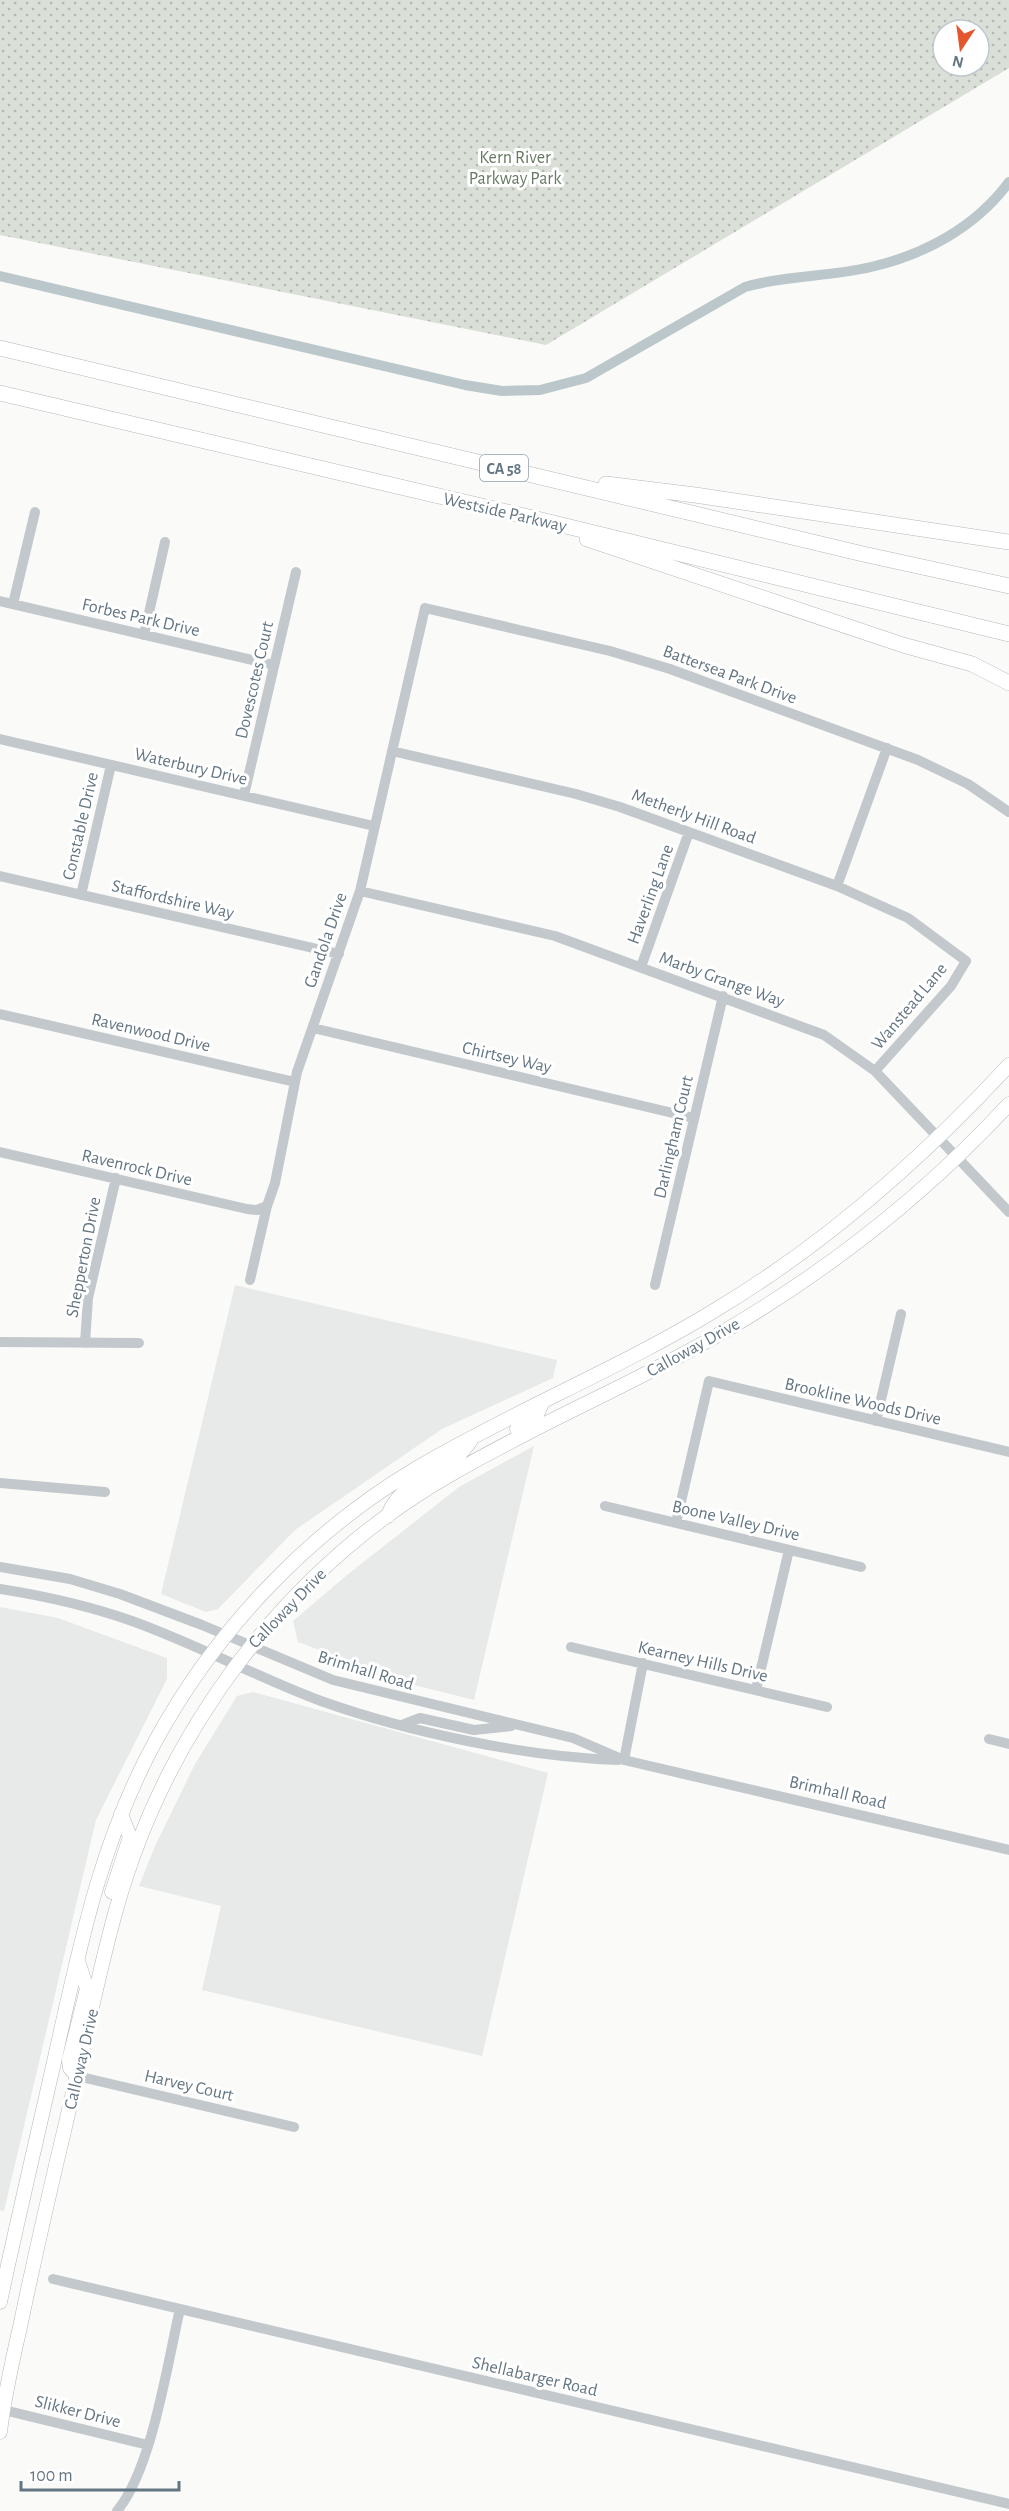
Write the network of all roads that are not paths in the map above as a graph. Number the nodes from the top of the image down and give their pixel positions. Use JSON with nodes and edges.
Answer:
{"nodes":[{"id":1,"x":0,"y":348,"type":"edge"},
{"id":2,"x":0,"y":393,"type":"edge"},
{"id":3,"x":534,"y":475,"type":"junction"},
{"id":4,"x":35,"y":512,"type":"dead end"},
{"id":5,"x":537,"y":519,"type":"junction"},
{"id":6,"x":165,"y":542,"type":"dead end"},
{"id":7,"x":1009,"y":542,"type":"edge"},
{"id":8,"x":863,"y":554,"type":"junction"},
{"id":9,"x":296,"y":572,"type":"dead end"},
{"id":10,"x":1009,"y":578,"type":"edge"},
{"id":11,"x":1009,"y":586,"type":"edge"},
{"id":12,"x":0,"y":601,"type":"edge"},
{"id":13,"x":874,"y":603,"type":"junction"},
{"id":14,"x":13,"y":604,"type":"junction"},
{"id":15,"x":425,"y":608,"type":"joint"},
{"id":16,"x":1009,"y":634,"type":"edge"},
{"id":17,"x":144,"y":635,"type":"junction"},
{"id":18,"x":1009,"y":644,"type":"edge"},
{"id":19,"x":274,"y":665,"type":"junction"},
{"id":20,"x":1009,"y":683,"type":"edge"},
{"id":21,"x":0,"y":739,"type":"edge"},
{"id":22,"x":887,"y":748,"type":"junction"},
{"id":23,"x":392,"y":751,"type":"junction"},
{"id":24,"x":111,"y":765,"type":"junction"},
{"id":25,"x":244,"y":795,"type":"junction"},
{"id":26,"x":1009,"y":812,"type":"edge"},
{"id":27,"x":374,"y":825,"type":"junction"},
{"id":28,"x":689,"y":832,"type":"junction"},
{"id":29,"x":0,"y":876,"type":"edge"},
{"id":30,"x":837,"y":886,"type":"junction"},
{"id":31,"x":360,"y":891,"type":"junction"},
{"id":32,"x":81,"y":895,"type":"junction"},
{"id":33,"x":339,"y":954,"type":"junction"},
{"id":34,"x":966,"y":961,"type":"joint"},
{"id":35,"x":641,"y":967,"type":"junction"},
{"id":36,"x":723,"y":996,"type":"junction"},
{"id":37,"x":0,"y":1014,"type":"edge"},
{"id":38,"x":313,"y":1028,"type":"junction"},
{"id":39,"x":1009,"y":1065,"type":"edge"},
{"id":40,"x":875,"y":1071,"type":"junction"},
{"id":41,"x":295,"y":1082,"type":"junction"},
{"id":42,"x":1009,"y":1104,"type":"edge"},
{"id":43,"x":694,"y":1118,"type":"junction"},
{"id":44,"x":939,"y":1137,"type":"junction"},
{"id":45,"x":0,"y":1152,"type":"edge"},
{"id":46,"x":957,"y":1158,"type":"junction"},
{"id":47,"x":116,"y":1178,"type":"junction"},
{"id":48,"x":267,"y":1206,"type":"junction"},
{"id":49,"x":1009,"y":1212,"type":"edge"},
{"id":50,"x":250,"y":1280,"type":"dead end"},
{"id":51,"x":655,"y":1285,"type":"dead end"},
{"id":52,"x":902,"y":1314,"type":"dead end"},
{"id":53,"x":0,"y":1342,"type":"edge"},
{"id":54,"x":85,"y":1343,"type":"junction"},
{"id":55,"x":139,"y":1343,"type":"dead end"},
{"id":56,"x":543,"y":1401,"type":"junction"},
{"id":57,"x":876,"y":1420,"type":"junction"},
{"id":58,"x":472,"y":1438,"type":"junction"},
{"id":59,"x":1009,"y":1452,"type":"edge"},
{"id":60,"x":478,"y":1459,"type":"junction"},
{"id":61,"x":0,"y":1483,"type":"edge"},
{"id":62,"x":105,"y":1492,"type":"dead end"},
{"id":63,"x":604,"y":1506,"type":"dead end"},
{"id":64,"x":388,"y":1516,"type":"junction"},
{"id":65,"x":676,"y":1523,"type":"junction"},
{"id":66,"x":789,"y":1550,"type":"junction"},
{"id":67,"x":861,"y":1567,"type":"dead end"},
{"id":68,"x":0,"y":1568,"type":"edge"},
{"id":69,"x":0,"y":1589,"type":"edge"},
{"id":70,"x":226,"y":1635,"type":"junction"},
{"id":71,"x":252,"y":1645,"type":"junction"},
{"id":72,"x":571,"y":1647,"type":"dead end"},
{"id":73,"x":210,"y":1654,"type":"junction"},
{"id":74,"x":643,"y":1663,"type":"junction"},
{"id":75,"x":234,"y":1665,"type":"junction"},
{"id":76,"x":756,"y":1690,"type":"junction"},
{"id":77,"x":827,"y":1707,"type":"dead end"},
{"id":78,"x":402,"y":1725,"type":"junction"},
{"id":79,"x":520,"y":1725,"type":"junction"},
{"id":80,"x":989,"y":1739,"type":"dead end"},
{"id":81,"x":1009,"y":1744,"type":"edge"},
{"id":82,"x":624,"y":1760,"type":"junction"},
{"id":83,"x":121,"y":1814,"type":"junction"},
{"id":84,"x":1009,"y":1850,"type":"edge"},
{"id":85,"x":112,"y":1925,"type":"junction"},
{"id":86,"x":77,"y":1959,"type":"junction"},
{"id":87,"x":77,"y":2076,"type":"junction"},
{"id":88,"x":294,"y":2127,"type":"dead end"},
{"id":89,"x":53,"y":2279,"type":"dead end"},
{"id":90,"x":0,"y":2302,"type":"edge"},
{"id":91,"x":180,"y":2309,"type":"junction"},
{"id":92,"x":1,"y":2410,"type":"edge"},
{"id":93,"x":0,"y":2432,"type":"edge"},
{"id":94,"x":148,"y":2445,"type":"junction"},
{"id":95,"x":1009,"y":2504,"type":"edge"},
{"id":96,"x":117,"y":2511,"type":"edge"}],
"edges":[{"from":1,"to":3,"type":"highway","number":"CA 58"},
{"from":2,"to":5,"type":"highway","name":"Westside Parkway","number":"CA 58"},
{"from":3,"to":7,"type":"highway"},
{"from":3,"to":8,"type":"highway","number":"CA 58"},
{"from":4,"to":14,"type":"street"},
{"from":5,"to":13,"type":"highway","name":"Westside Parkway","number":"CA 58"},
{"from":5,"to":20,"type":"highway"},
{"from":6,"to":17,"type":"street"},
{"from":8,"to":10,"type":"highway"},
{"from":8,"to":11,"type":"highway","number":"CA 58"},
{"from":9,"to":19,"type":"street","name":"Dovescotes Court"},
{"from":12,"to":14,"type":"street","name":"Forbes Park Drive"},
{"from":13,"to":16,"type":"highway","name":"Westside Parkway","number":"CA 58"},
{"from":13,"to":18,"type":"highway"},
{"from":14,"to":17,"type":"street","name":"Forbes Park Drive"},
{"from":15,"to":22,"type":"street","name":"Battersea Park Drive"},
{"from":15,"to":23,"type":"street","name":"Gandola Drive"},
{"from":17,"to":19,"type":"street","name":"Forbes Park Drive"},
{"from":19,"to":25,"type":"street","name":"Dovescotes Court"},
{"from":21,"to":24,"type":"street","name":"Waterbury Drive"},
{"from":22,"to":26,"type":"street","name":"Battersea Park Drive"},
{"from":22,"to":30,"type":"street"},
{"from":23,"to":27,"type":"street","name":"Gandola Drive"},
{"from":23,"to":28,"type":"street","name":"Metherly Hill Road"},
{"from":24,"to":25,"type":"street","name":"Waterbury Drive"},
{"from":24,"to":32,"type":"street","name":"Constable Drive"},
{"from":25,"to":27,"type":"street","name":"Waterbury Drive"},
{"from":27,"to":31,"type":"street","name":"Gandola Drive"},
{"from":28,"to":30,"type":"street","name":"Metherly Hill Road"},
{"from":28,"to":35,"type":"street","name":"Haverling Lane"},
{"from":29,"to":32,"type":"street","name":"Staffordshire Way"},
{"from":30,"to":34,"type":"street","name":"Metherly Hill Road"},
{"from":31,"to":33,"type":"street","name":"Gandola Drive"},
{"from":31,"to":35,"type":"street","name":"Marby Grange Way"},
{"from":32,"to":33,"type":"street","name":"Staffordshire Way"},
{"from":33,"to":38,"type":"street","name":"Gandola Drive"},
{"from":34,"to":40,"type":"street","name":"Wanstead Lane"},
{"from":35,"to":36,"type":"street","name":"Marby Grange Way"},
{"from":36,"to":40,"type":"street","name":"Marby Grange Way"},
{"from":36,"to":43,"type":"street","name":"Darlingham Court"},
{"from":37,"to":41,"type":"street","name":"Ravenwood Drive"},
{"from":38,"to":41,"type":"street","name":"Gandola Drive"},
{"from":38,"to":43,"type":"street","name":"Chirtsey Way"},
{"from":39,"to":44,"type":"main road","name":"Calloway Drive"},
{"from":40,"to":44,"type":"street","name":"Marby Grange Way"},
{"from":41,"to":48,"type":"street","name":"Gandola Drive"},
{"from":42,"to":46,"type":"main road","name":"Calloway Drive"},
{"from":43,"to":51,"type":"street","name":"Darlingham Court"},
{"from":44,"to":46,"type":"street","name":"Marby Grange Way"},
{"from":44,"to":56,"type":"main road","name":"Calloway Drive"},
{"from":45,"to":47,"type":"street","name":"Ravenrock Drive"},
{"from":46,"to":49,"type":"street","name":"Marby Grange Way"},
{"from":46,"to":60,"type":"main road","name":"Calloway Drive"},
{"from":47,"to":48,"type":"street","name":"Ravenrock Drive"},
{"from":47,"to":54,"type":"street","name":"Shepperton Drive"},
{"from":48,"to":50,"type":"street","name":"Gandola Drive"},
{"from":52,"to":57,"type":"street"},
{"from":53,"to":54,"type":"street"},
{"from":54,"to":55,"type":"street"},
{"from":56,"to":58,"type":"main road","name":"Calloway Drive"},
{"from":56,"to":60,"type":"main road"},
{"from":57,"to":59,"type":"street","name":"Brookline Woods Drive"},
{"from":57,"to":65,"type":"street","name":"Brookline Woods Drive"},
{"from":58,"to":64,"type":"main road"},
{"from":58,"to":70,"type":"main road","name":"Calloway Drive"},
{"from":60,"to":64,"type":"main road","name":"Calloway Drive"},
{"from":61,"to":62,"type":"street"},
{"from":63,"to":65,"type":"street","name":"Boone Valley Drive"},
{"from":64,"to":71,"type":"main road","name":"Calloway Drive"},
{"from":65,"to":66,"type":"street","name":"Boone Valley Drive"},
{"from":66,"to":67,"type":"street","name":"Boone Valley Drive"},
{"from":66,"to":76,"type":"street"},
{"from":68,"to":70,"type":"street","name":"Brimhall Road"},
{"from":69,"to":73,"type":"street","name":"Brimhall Road"},
{"from":70,"to":71,"type":"street","name":"Brimhall Road"},
{"from":70,"to":73,"type":"main road","name":"Calloway Drive"},
{"from":71,"to":75,"type":"main road","name":"Calloway Drive"},
{"from":71,"to":79,"type":"street","name":"Brimhall Road"},
{"from":72,"to":74,"type":"street","name":"Kearney Hills Drive"},
{"from":73,"to":75,"type":"street","name":"Brimhall Road"},
{"from":73,"to":83,"type":"main road","name":"Calloway Drive"},
{"from":74,"to":76,"type":"street","name":"Kearney Hills Drive"},
{"from":74,"to":82,"type":"street"},
{"from":75,"to":78,"type":"street","name":"Brimhall Road"},
{"from":75,"to":85,"type":"main road","name":"Calloway Drive"},
{"from":76,"to":77,"type":"street","name":"Kearney Hills Drive"},
{"from":78,"to":79,"type":"street"},
{"from":78,"to":82,"type":"street","name":"Brimhall Road"},
{"from":79,"to":82,"type":"street","name":"Brimhall Road"},
{"from":80,"to":81,"type":"street"},
{"from":82,"to":84,"type":"street","name":"Brimhall Road"},
{"from":83,"to":85,"type":"main road"},
{"from":83,"to":86,"type":"main road","name":"Calloway Drive"},
{"from":85,"to":87,"type":"main road","name":"Calloway Drive"},
{"from":86,"to":87,"type":"main road"},
{"from":86,"to":90,"type":"main road","name":"Calloway Drive"},
{"from":87,"to":88,"type":"street","name":"Harvey Court"},
{"from":87,"to":92,"type":"main road","name":"Calloway Drive"},
{"from":89,"to":91,"type":"street","name":"Shellabarger Road"},
{"from":91,"to":94,"type":"street"},
{"from":91,"to":95,"type":"street","name":"Shellabarger Road"},
{"from":92,"to":93,"type":"main road","name":"Calloway Drive"},
{"from":92,"to":94,"type":"street","name":"Slikker Drive"},
{"from":94,"to":96,"type":"street"}]}
